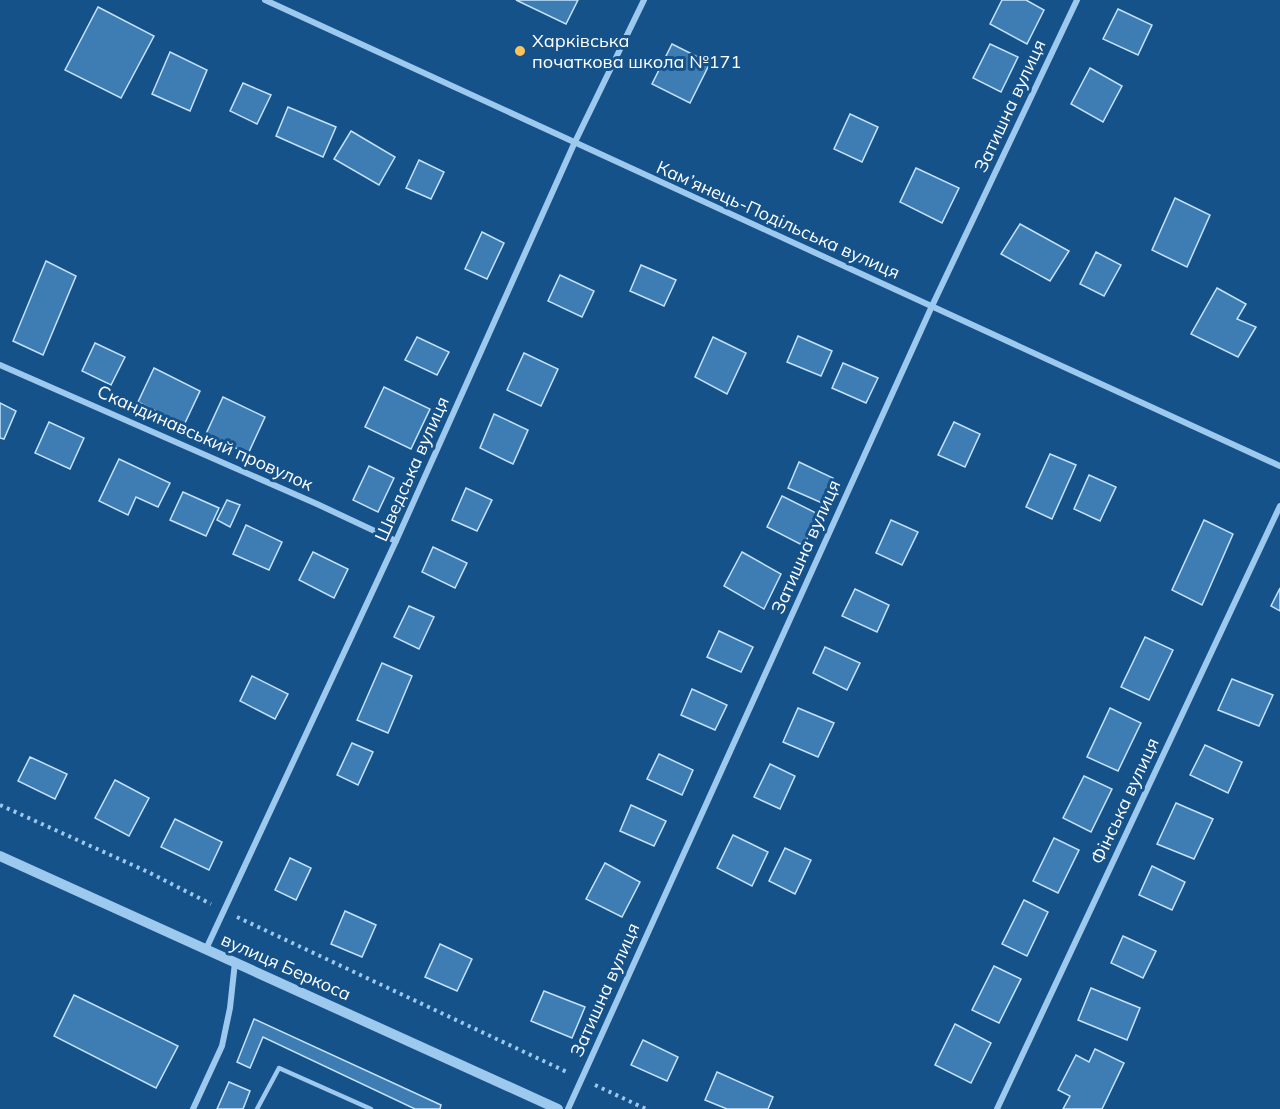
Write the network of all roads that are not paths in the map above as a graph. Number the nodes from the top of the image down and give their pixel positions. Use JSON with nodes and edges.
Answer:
{"nodes":[{"id":1,"x":265,"y":0,"type":"edge"},
{"id":2,"x":644,"y":0,"type":"edge"},
{"id":3,"x":1077,"y":0,"type":"edge"},
{"id":4,"x":574,"y":144,"type":"junction"},
{"id":5,"x":932,"y":306,"type":"junction"},
{"id":6,"x":0,"y":365,"type":"edge"},
{"id":7,"x":1280,"y":466,"type":"edge"},
{"id":8,"x":1280,"y":506,"type":"edge"},
{"id":9,"x":396,"y":541,"type":"junction"},
{"id":10,"x":0,"y":856,"type":"edge"},
{"id":11,"x":206,"y":949,"type":"junction"},
{"id":12,"x":236,"y":962,"type":"junction"},
{"id":13,"x":193,"y":1109,"type":"edge"},
{"id":14,"x":257,"y":1109,"type":"edge"},
{"id":15,"x":371,"y":1109,"type":"edge"},
{"id":16,"x":558,"y":1109,"type":"edge"},
{"id":17,"x":568,"y":1109,"type":"edge"},
{"id":18,"x":997,"y":1109,"type":"edge"}],
"edges":[{"from":1,"to":4,"type":"street","name":"Кам’янець-Подільська вулиця"},
{"from":2,"to":4,"type":"street","name":"Шведська вулиця"},
{"from":3,"to":5,"type":"street","name":"Затишна вулиця"},
{"from":4,"to":5,"type":"street","name":"Кам’янець-Подільська вулиця"},
{"from":4,"to":9,"type":"street","name":"Шведська вулиця"},
{"from":5,"to":7,"type":"street","name":"Кам’янець-Подільська вулиця"},
{"from":5,"to":17,"type":"street","name":"Затишна вулиця"},
{"from":6,"to":9,"type":"street","name":"Скандинавський провулок"},
{"from":8,"to":18,"type":"street","name":"Фінська вулиця"},
{"from":9,"to":11,"type":"street","name":"Шведська вулиця"},
{"from":10,"to":11,"type":"street","name":"вулиця Беркоса"},
{"from":11,"to":12,"type":"street","name":"вулиця Беркоса"},
{"from":12,"to":13,"type":"street"},
{"from":12,"to":16,"type":"street","name":"вулиця Беркоса"},
{"from":14,"to":15,"type":"lane"}]}
